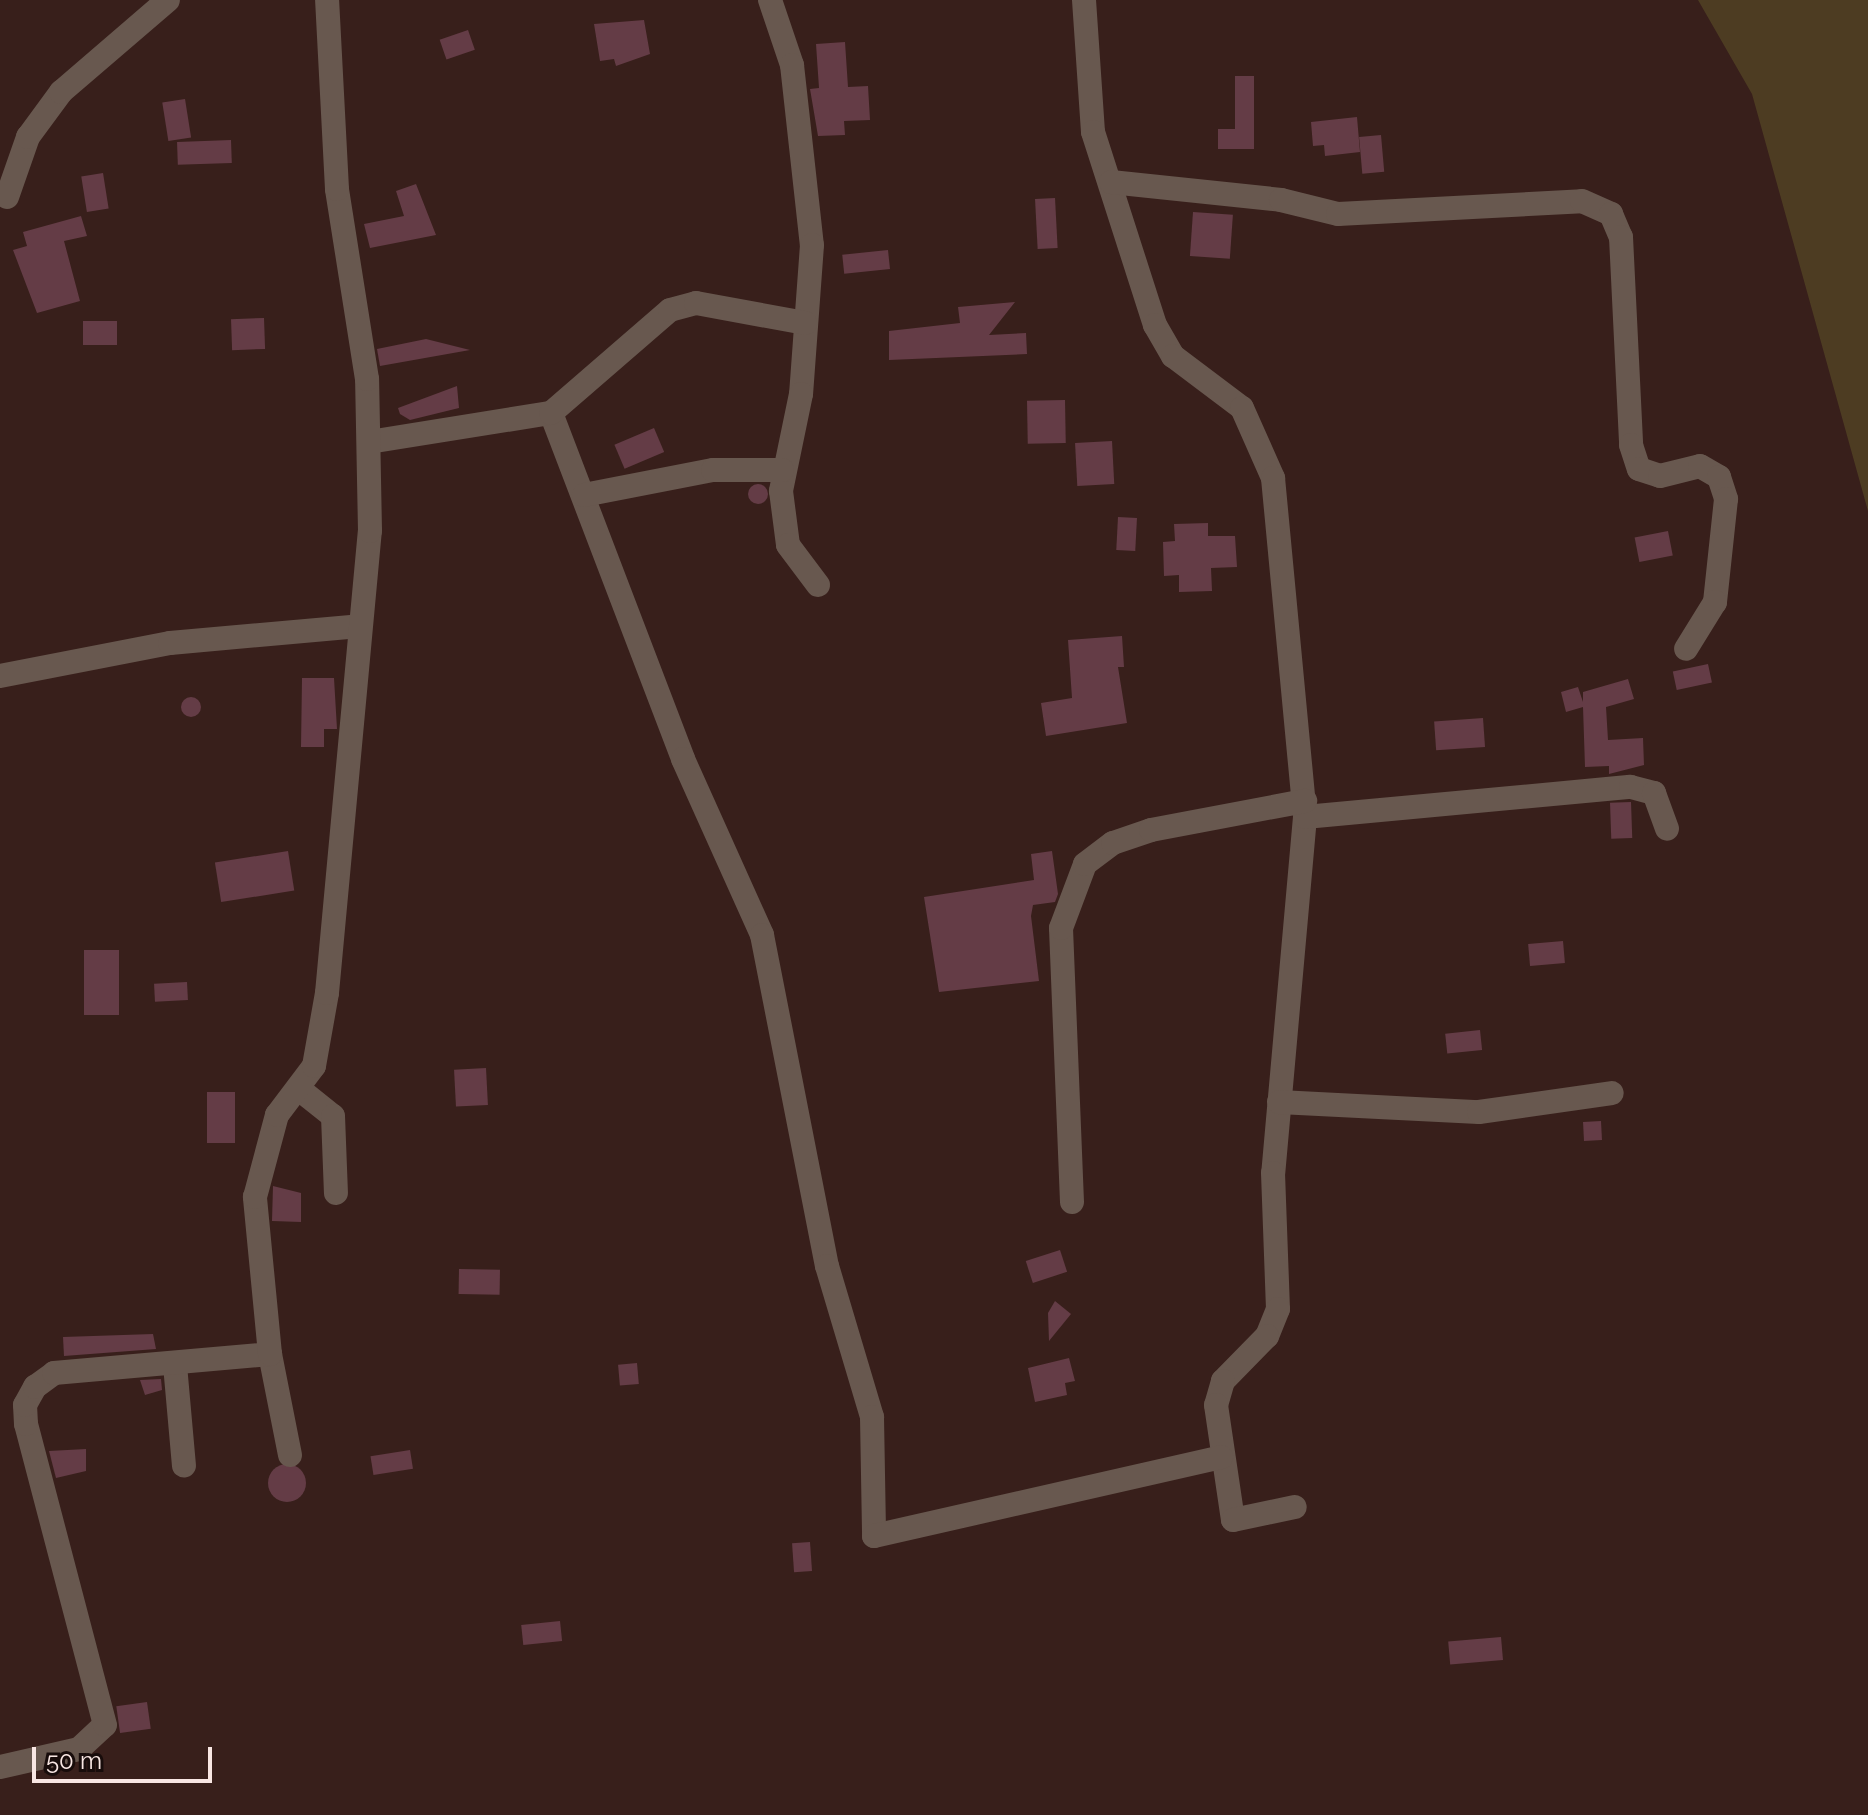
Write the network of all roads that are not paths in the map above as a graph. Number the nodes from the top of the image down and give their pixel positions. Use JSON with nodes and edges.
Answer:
{"nodes":[{"id":1,"x":168,"y":0,"type":"edge"},
{"id":2,"x":327,"y":0,"type":"edge"},
{"id":3,"x":770,"y":0,"type":"edge"},
{"id":4,"x":1084,"y":0,"type":"edge"},
{"id":5,"x":1111,"y":182,"type":"junction"},
{"id":6,"x":7,"y":197,"type":"dead end"},
{"id":7,"x":805,"y":323,"type":"junction"},
{"id":8,"x":551,"y":413,"type":"junction"},
{"id":9,"x":369,"y":442,"type":"junction"},
{"id":10,"x":782,"y":470,"type":"junction"},
{"id":11,"x":584,"y":495,"type":"junction"},
{"id":12,"x":818,"y":585,"type":"dead end"},
{"id":13,"x":359,"y":626,"type":"junction"},
{"id":14,"x":1686,"y":649,"type":"dead end"},
{"id":15,"x":0,"y":676,"type":"edge"},
{"id":16,"x":1305,"y":809,"type":"junction"},
{"id":17,"x":1667,"y":829,"type":"dead end"},
{"id":18,"x":299,"y":1089,"type":"junction"},
{"id":19,"x":1612,"y":1093,"type":"dead end"},
{"id":20,"x":1279,"y":1102,"type":"junction"},
{"id":21,"x":336,"y":1193,"type":"dead end"},
{"id":22,"x":1072,"y":1202,"type":"dead end"},
{"id":23,"x":270,"y":1354,"type":"junction"},
{"id":24,"x":175,"y":1365,"type":"junction"},
{"id":25,"x":290,"y":1455,"type":"dead end"},
{"id":26,"x":1221,"y":1457,"type":"junction"},
{"id":27,"x":184,"y":1466,"type":"dead end"},
{"id":28,"x":1295,"y":1507,"type":"dead end"},
{"id":29,"x":0,"y":1767,"type":"edge"}],
"edges":[{"from":1,"to":6,"type":"street"},
{"from":2,"to":9,"type":"street"},
{"from":3,"to":7,"type":"street"},
{"from":4,"to":5,"type":"street"},
{"from":5,"to":14,"type":"street"},
{"from":5,"to":16,"type":"street"},
{"from":7,"to":8,"type":"street"},
{"from":7,"to":10,"type":"street"},
{"from":8,"to":9,"type":"street"},
{"from":8,"to":11,"type":"street"},
{"from":9,"to":13,"type":"street"},
{"from":10,"to":11,"type":"street"},
{"from":10,"to":12,"type":"street"},
{"from":11,"to":26,"type":"street"},
{"from":13,"to":15,"type":"street"},
{"from":13,"to":18,"type":"street"},
{"from":16,"to":17,"type":"street"},
{"from":16,"to":20,"type":"street"},
{"from":16,"to":22,"type":"street"},
{"from":18,"to":21,"type":"street"},
{"from":18,"to":23,"type":"street"},
{"from":19,"to":20,"type":"street"},
{"from":20,"to":26,"type":"street"},
{"from":23,"to":24,"type":"street"},
{"from":23,"to":25,"type":"street"},
{"from":24,"to":27,"type":"street"},
{"from":24,"to":29,"type":"street"},
{"from":26,"to":28,"type":"street"}]}
